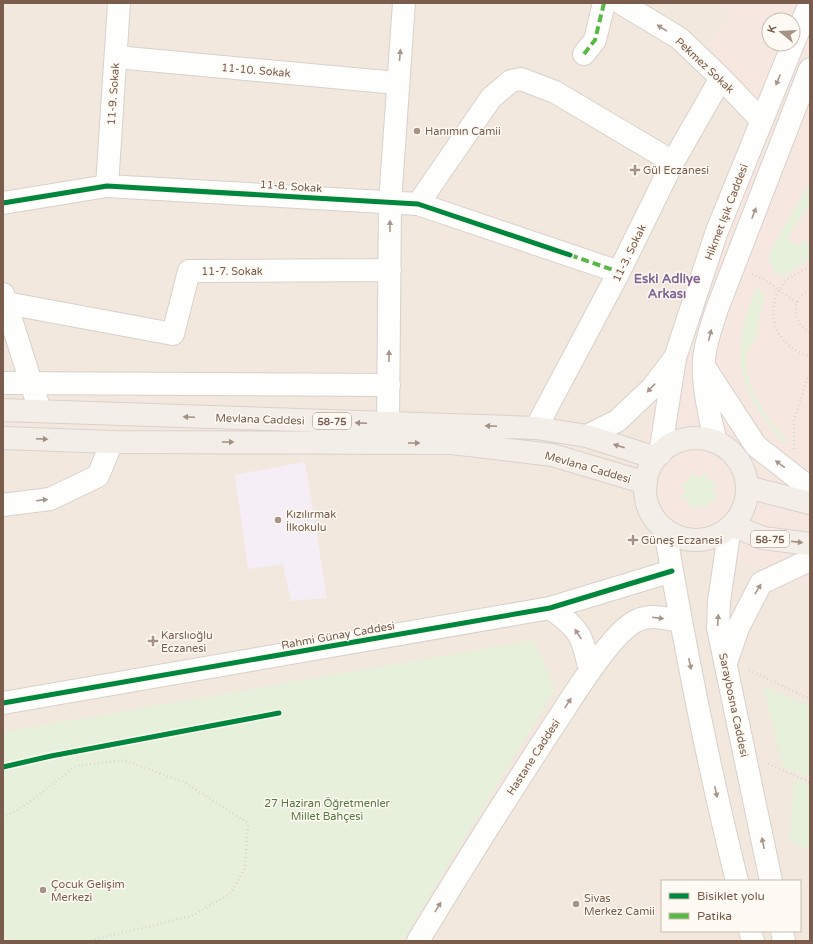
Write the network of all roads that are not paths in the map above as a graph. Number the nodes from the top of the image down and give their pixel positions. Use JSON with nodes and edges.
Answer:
{"nodes":[{"id":1,"x":119,"y":3,"type":"edge"},
{"id":2,"x":404,"y":3,"type":"edge"},
{"id":3,"x":604,"y":3,"type":"edge"},
{"id":4,"x":621,"y":3,"type":"edge"},
{"id":5,"x":806,"y":5,"type":"edge"},
{"id":6,"x":801,"y":20,"type":"edge"},
{"id":7,"x":790,"y":52,"type":"edge"},
{"id":8,"x":584,"y":54,"type":"dead end"},
{"id":9,"x":116,"y":57,"type":"junction"},
{"id":10,"x":810,"y":69,"type":"edge"},
{"id":11,"x":721,"y":78,"type":"junction"},
{"id":12,"x":397,"y":83,"type":"junction"},
{"id":13,"x":762,"y":122,"type":"junction"},
{"id":14,"x":673,"y":162,"type":"junction"},
{"id":15,"x":107,"y":186,"type":"junction"},
{"id":16,"x":390,"y":202,"type":"junction"},
{"id":17,"x":3,"y":203,"type":"edge"},
{"id":18,"x":418,"y":204,"type":"junction"},
{"id":19,"x":390,"y":270,"type":"junction"},
{"id":20,"x":619,"y":272,"type":"junction"},
{"id":21,"x":5,"y":298,"type":"edge"},
{"id":22,"x":3,"y":332,"type":"edge"},
{"id":23,"x":20,"y":348,"type":"junction"},
{"id":24,"x":675,"y":358,"type":"junction"},
{"id":25,"x":704,"y":367,"type":"junction"},
{"id":26,"x":3,"y":383,"type":"edge"},
{"id":27,"x":30,"y":383,"type":"junction"},
{"id":28,"x":389,"y":385,"type":"junction"},
{"id":29,"x":3,"y":410,"type":"edge"},
{"id":30,"x":40,"y":411,"type":"junction"},
{"id":31,"x":388,"y":423,"type":"junction"},
{"id":32,"x":536,"y":428,"type":"junction"},
{"id":33,"x":587,"y":436,"type":"junction"},
{"id":34,"x":3,"y":438,"type":"edge"},
{"id":35,"x":112,"y":442,"type":"junction"},
{"id":36,"x":716,"y":442,"type":"junction"},
{"id":37,"x":658,"y":456,"type":"junction"},
{"id":38,"x":646,"y":483,"type":"junction"},
{"id":39,"x":747,"y":487,"type":"junction"},
{"id":40,"x":810,"y":488,"type":"edge"},
{"id":41,"x":810,"y":503,"type":"edge"},
{"id":42,"x":3,"y":505,"type":"edge"},
{"id":43,"x":731,"y":526,"type":"junction"},
{"id":44,"x":665,"y":530,"type":"junction"},
{"id":45,"x":810,"y":544,"type":"edge"},
{"id":46,"x":810,"y":560,"type":"edge"},
{"id":47,"x":672,"y":571,"type":"junction"},
{"id":48,"x":550,"y":608,"type":"junction"},
{"id":49,"x":680,"y":621,"type":"junction"},
{"id":50,"x":726,"y":663,"type":"junction"},
{"id":51,"x":590,"y":671,"type":"junction"},
{"id":52,"x":3,"y":703,"type":"edge"},
{"id":53,"x":737,"y":880,"type":"edge"},
{"id":54,"x":771,"y":880,"type":"edge"},
{"id":55,"x":418,"y":941,"type":"edge"}],
"edges":[{"from":1,"to":9,"type":"street","name":"11-9. Sokak"},
{"from":12,"to":2,"type":"street","one_way":true},
{"from":3,"to":8,"type":"street"},
{"from":11,"to":4,"type":"street","name":"Pekmez Sokak","one_way":true},
{"from":5,"to":6,"type":"street","name":"Hikmet Işık Caddesi"},
{"from":7,"to":13,"type":"street","name":"Hikmet Işık Caddesi","one_way":true},
{"from":9,"to":12,"type":"street","name":"11-10. Sokak"},
{"from":9,"to":15,"type":"street","name":"11-9. Sokak"},
{"from":25,"to":10,"type":"street","one_way":true},
{"from":11,"to":13,"type":"street","name":"Pekmez Sokak"},
{"from":11,"to":14,"type":"street","name":"11-3. Sokak"},
{"from":12,"to":16,"type":"street"},
{"from":13,"to":24,"type":"street","name":"Hikmet Işık Caddesi"},
{"from":14,"to":18,"type":"street"},
{"from":14,"to":20,"type":"street","name":"11-3. Sokak"},
{"from":15,"to":16,"type":"street","name":"11-8. Sokak"},
{"from":15,"to":17,"type":"street","name":"11-8. Sokak"},
{"from":16,"to":18,"type":"street","name":"11-8. Sokak"},
{"from":19,"to":16,"type":"street","one_way":true},
{"from":18,"to":20,"type":"street","name":"11-8. Sokak"},
{"from":19,"to":21,"type":"street","name":"11-7. Sokak"},
{"from":28,"to":19,"type":"street","one_way":true},
{"from":20,"to":32,"type":"street","name":"11-3. Sokak"},
{"from":21,"to":23,"type":"street"},
{"from":22,"to":23,"type":"street"},
{"from":23,"to":27,"type":"street"},
{"from":24,"to":33,"type":"street","one_way":true},
{"from":24,"to":37,"type":"street","name":"Hikmet Işık Caddesi"},
{"from":25,"to":36,"type":"street"},
{"from":40,"to":25,"type":"street","one_way":true},
{"from":26,"to":27,"type":"street"},
{"from":27,"to":28,"type":"street"},
{"from":27,"to":30,"type":"street"},
{"from":28,"to":31,"type":"street"},
{"from":29,"to":30,"type":"main road","name":"Mevlana Caddesi","number":"58-75"},
{"from":31,"to":30,"type":"main road","name":"Mevlana Caddesi","number":"58-75","one_way":true},
{"from":32,"to":31,"type":"main road","name":"Mevlana Caddesi","number":"58-75","one_way":true},
{"from":32,"to":33,"type":"main road","name":"Mevlana Caddesi","number":"58-75"},
{"from":37,"to":33,"type":"main road","name":"Mevlana Caddesi","number":"58-75","one_way":true},
{"from":34,"to":35,"type":"main road","name":"Mevlana Caddesi","number":"58-75","one_way":true},
{"from":35,"to":38,"type":"main road","name":"Mevlana Caddesi","number":"58-75","one_way":true},
{"from":42,"to":35,"type":"street","one_way":true},
{"from":36,"to":37,"type":"main road"},
{"from":36,"to":39,"type":"main road"},
{"from":37,"to":38,"type":"main road"},
{"from":38,"to":44,"type":"main road"},
{"from":39,"to":41,"type":"main road"},
{"from":39,"to":43,"type":"main road"},
{"from":43,"to":44,"type":"main road"},
{"from":43,"to":45,"type":"main road","number":"58-75","one_way":true},
{"from":50,"to":43,"type":"street","name":"Saraybosna Caddesi","one_way":true},
{"from":44,"to":47,"type":"street"},
{"from":50,"to":46,"type":"street","one_way":true},
{"from":47,"to":48,"type":"street","name":"Rahmi Günay Caddesi"},
{"from":47,"to":49,"type":"street"},
{"from":51,"to":48,"type":"street","one_way":true},
{"from":48,"to":52,"type":"street","name":"Rahmi Günay Caddesi"},
{"from":51,"to":49,"type":"street","name":"Hastane Caddesi","one_way":true},
{"from":49,"to":53,"type":"street","one_way":true},
{"from":54,"to":50,"type":"street","name":"Saraybosna Caddesi","one_way":true},
{"from":55,"to":51,"type":"street","name":"Hastane Caddesi","one_way":true}]}
